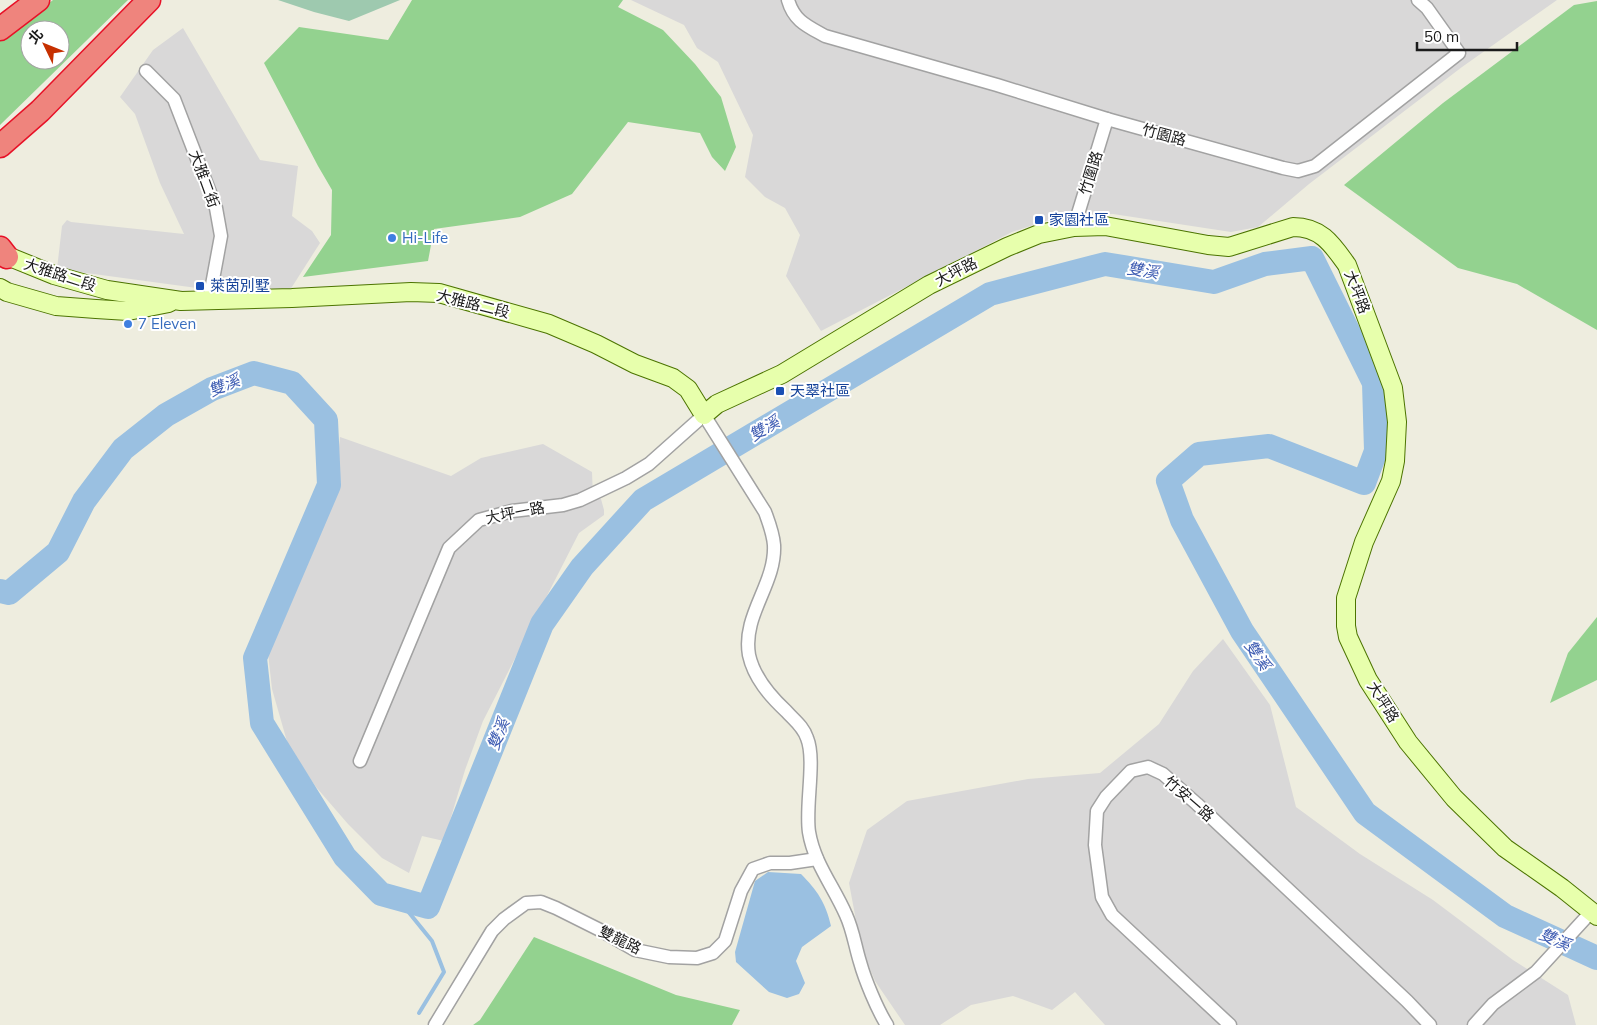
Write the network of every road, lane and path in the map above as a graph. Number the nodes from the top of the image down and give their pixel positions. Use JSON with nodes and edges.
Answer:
{"nodes":[{"id":1,"x":38,"y":0,"type":"edge"},
{"id":2,"x":148,"y":0,"type":"edge"},
{"id":3,"x":788,"y":0,"type":"edge"},
{"id":4,"x":1418,"y":0,"type":"edge"},
{"id":5,"x":0,"y":29,"type":"edge"},
{"id":6,"x":146,"y":71,"type":"dead end"},
{"id":7,"x":40,"y":111,"type":"junction"},
{"id":8,"x":1107,"y":119,"type":"junction"},
{"id":9,"x":0,"y":146,"type":"edge"},
{"id":10,"x":0,"y":160,"type":"edge"},
{"id":11,"x":1074,"y":227,"type":"junction"},
{"id":12,"x":2,"y":252,"type":"edge"},
{"id":13,"x":0,"y":288,"type":"edge"},
{"id":14,"x":181,"y":301,"type":"junction"},
{"id":15,"x":209,"y":301,"type":"junction"},
{"id":16,"x":708,"y":422,"type":"junction"},
{"id":17,"x":360,"y":761,"type":"dead end"},
{"id":18,"x":817,"y":859,"type":"junction"},
{"id":19,"x":1594,"y":914,"type":"edge"},
{"id":20,"x":435,"y":1025,"type":"edge"},
{"id":21,"x":886,"y":1025,"type":"edge"},
{"id":22,"x":1230,"y":1025,"type":"edge"},
{"id":23,"x":1430,"y":1025,"type":"edge"},
{"id":24,"x":1474,"y":1025,"type":"edge"}],
"edges":[{"from":1,"to":5,"type":"highway"},
{"from":2,"to":7,"type":"highway"},
{"from":3,"to":8,"type":"street","name":"竹園路"},
{"from":4,"to":8,"type":"street","name":"竹園路"},
{"from":6,"to":15,"type":"street","name":"大雅二街"},
{"from":7,"to":9,"type":"highway"},
{"from":7,"to":10,"type":"highway"},
{"from":8,"to":11,"type":"street","name":"竹圍路"},
{"from":11,"to":16,"type":"street","name":"大坪路"},
{"from":11,"to":19,"type":"street","name":"大坪路"},
{"from":12,"to":14,"type":"street","name":"大雅路二段"},
{"from":13,"to":14,"type":"street","name":"大雅路二段"},
{"from":14,"to":15,"type":"street","name":"大雅路二段"},
{"from":15,"to":16,"type":"street","name":"大雅路二段"},
{"from":16,"to":17,"type":"street","name":"大坪一路"},
{"from":16,"to":18,"type":"street"},
{"from":18,"to":20,"type":"street","name":"雙龍路"},
{"from":18,"to":21,"type":"street"},
{"from":19,"to":24,"type":"street"},
{"from":22,"to":23,"type":"street","name":"竹安一路"}]}
